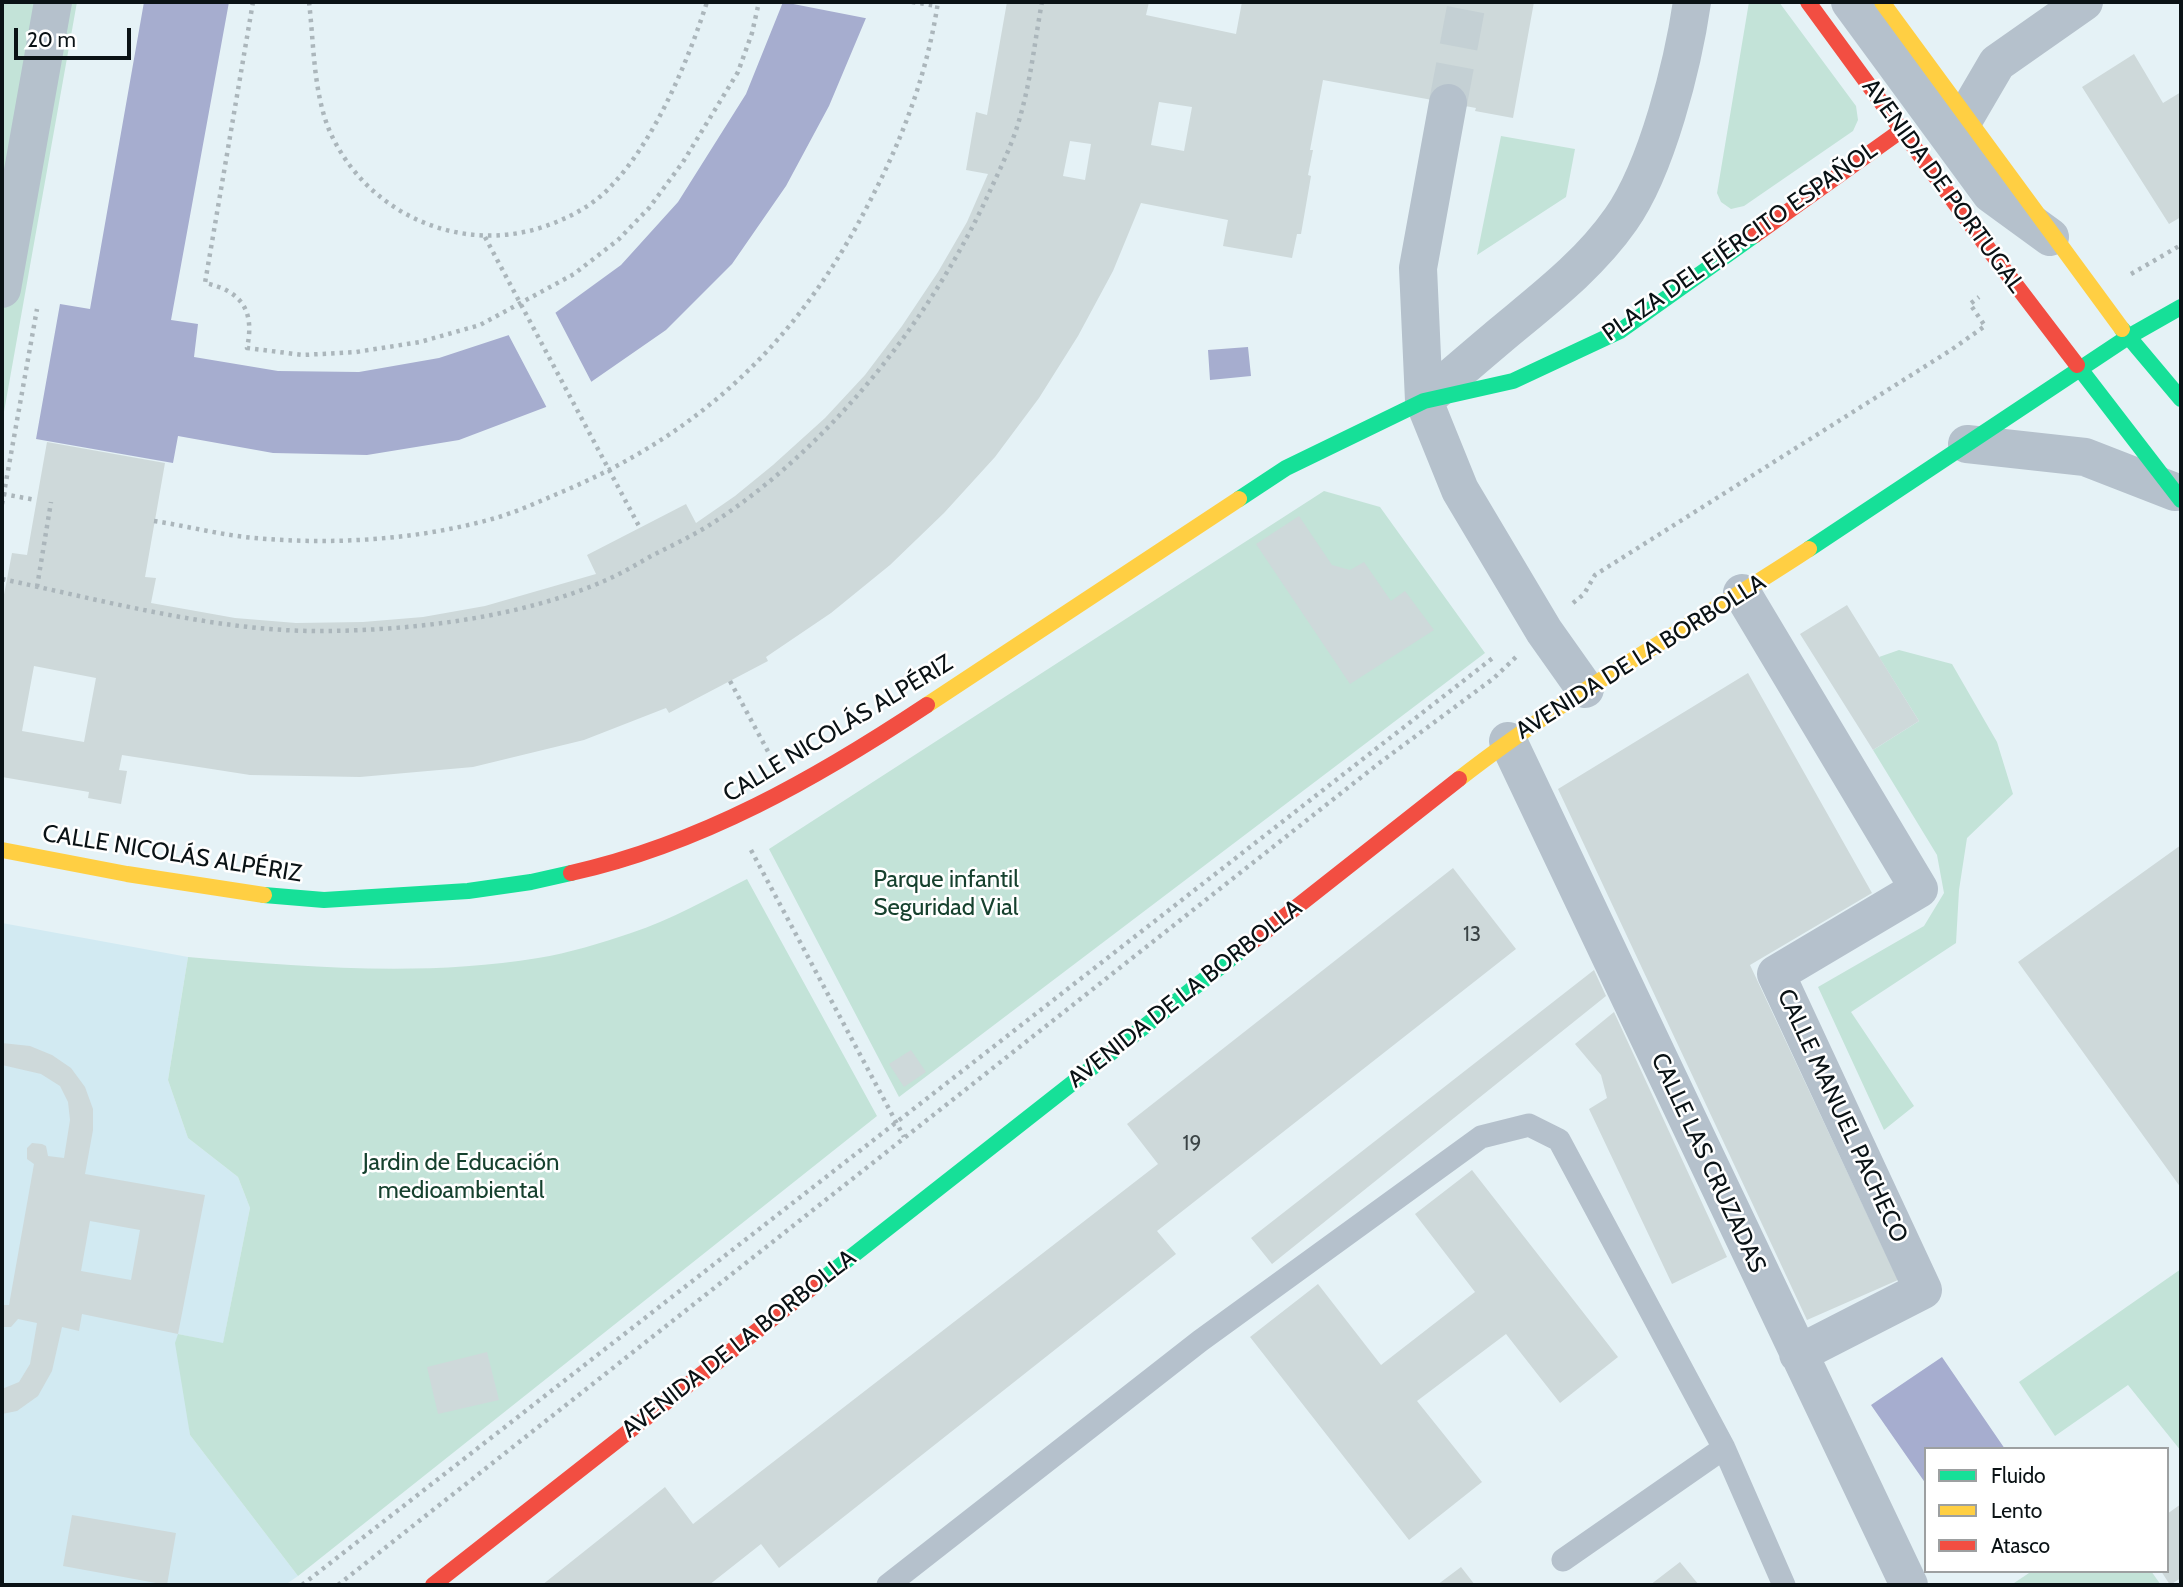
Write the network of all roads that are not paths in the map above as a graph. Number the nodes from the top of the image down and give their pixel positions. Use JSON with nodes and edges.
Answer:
{"nodes":[{"id":1,"x":52,"y":2,"type":"edge"},
{"id":2,"x":1808,"y":2,"type":"edge"},
{"id":3,"x":1850,"y":2,"type":"edge"},
{"id":4,"x":1882,"y":2,"type":"edge"},
{"id":5,"x":2084,"y":2,"type":"edge"},
{"id":6,"x":1696,"y":11,"type":"edge"},
{"id":7,"x":1448,"y":103,"type":"tunnel mouth"},
{"id":8,"x":1966,"y":116,"type":"junction"},
{"id":9,"x":1902,"y":130,"type":"junction"},
{"id":10,"x":2057,"y":242,"type":"junction"},
{"id":11,"x":2,"y":289,"type":"edge"},
{"id":12,"x":2181,"y":307,"type":"edge"},
{"id":13,"x":2128,"y":337,"type":"junction"},
{"id":14,"x":2079,"y":369,"type":"junction"},
{"id":15,"x":2181,"y":399,"type":"edge"},
{"id":16,"x":1424,"y":401,"type":"junction"},
{"id":17,"x":1967,"y":444,"type":"junction"},
{"id":18,"x":2178,"y":496,"type":"edge"},
{"id":19,"x":1742,"y":593,"type":"junction"},
{"id":20,"x":1585,"y":689,"type":"junction"},
{"id":21,"x":1508,"y":741,"type":"junction"},
{"id":22,"x":2,"y":850,"type":"edge"},
{"id":23,"x":1797,"y":1354,"type":"junction"},
{"id":24,"x":1724,"y":1448,"type":"junction"},
{"id":25,"x":1563,"y":1560,"type":"dead end"},
{"id":26,"x":433,"y":1585,"type":"edge"},
{"id":27,"x":888,"y":1585,"type":"edge"},
{"id":28,"x":1784,"y":1585,"type":"edge"},
{"id":29,"x":1909,"y":1585,"type":"edge"}],
"edges":[{"from":1,"to":11,"type":"street"},
{"from":2,"to":9,"type":"main road","name":"AVENIDA DE PORTUGAL"},
{"from":3,"to":10,"type":"street","name":"AVENIDA DE PORTUGAL"},
{"from":4,"to":8,"type":"main road","name":"AVENIDA DE PORTUGAL"},
{"from":5,"to":8,"type":"street"},
{"from":6,"to":16,"type":"street"},
{"from":7,"to":16,"type":"street"},
{"from":8,"to":10,"type":"main road","name":"AVENIDA DE PORTUGAL"},
{"from":9,"to":14,"type":"main road","name":"AVENIDA DE PORTUGAL"},
{"from":9,"to":16,"type":"main road","name":"PLAZA DEL EJÉRCITO ESPAÑOL"},
{"from":10,"to":13,"type":"main road","name":"AVENIDA DE PORTUGAL"},
{"from":12,"to":13,"type":"main road","name":"AVENIDA DE LA BORBOLLA"},
{"from":13,"to":14,"type":"main road","name":"AVENIDA DE LA BORBOLLA"},
{"from":13,"to":15,"type":"main road","name":"AVENIDA DE PORTUGAL"},
{"from":14,"to":17,"type":"main road","name":"AVENIDA DE LA BORBOLLA"},
{"from":14,"to":18,"type":"main road","name":"AVENIDA DE PORTUGAL"},
{"from":16,"to":20,"type":"street"},
{"from":16,"to":22,"type":"main road","name":"CALLE NICOLÁS ALPÉRIZ"},
{"from":17,"to":18,"type":"street"},
{"from":17,"to":19,"type":"main road","name":"AVENIDA DE LA BORBOLLA"},
{"from":19,"to":20,"type":"main road","name":"AVENIDA DE LA BORBOLLA"},
{"from":19,"to":23,"type":"street","name":"CALLE MANUEL PACHECO"},
{"from":20,"to":21,"type":"main road","name":"AVENIDA DE LA BORBOLLA"},
{"from":21,"to":23,"type":"street","name":"CALLE LAS CRUZADAS"},
{"from":21,"to":26,"type":"main road","name":"AVENIDA DE LA BORBOLLA"},
{"from":23,"to":29,"type":"street","name":"CALLE LAS CRUZADAS"},
{"from":24,"to":25,"type":"lane"},
{"from":24,"to":27,"type":"lane"},
{"from":24,"to":28,"type":"lane"}]}
